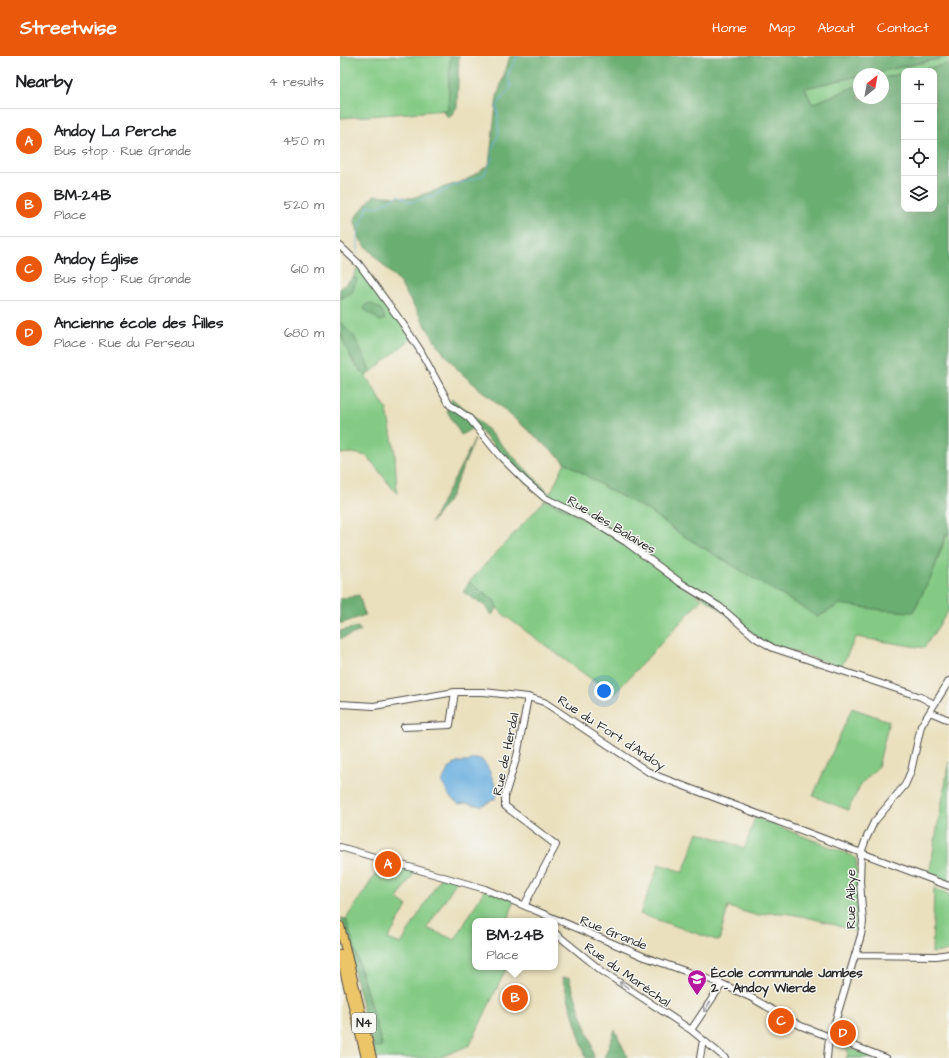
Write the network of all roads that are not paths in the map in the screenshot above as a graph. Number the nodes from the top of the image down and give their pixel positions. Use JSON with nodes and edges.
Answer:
{"nodes":[{"id":1,"x":340,"y":246,"type":"edge"},
{"id":2,"x":949,"y":681,"type":"edge"},
{"id":3,"x":455,"y":692,"type":"junction"},
{"id":4,"x":528,"y":697,"type":"junction"},
{"id":5,"x":340,"y":704,"type":"edge"},
{"id":6,"x":934,"y":704,"type":"junction"},
{"id":7,"x":930,"y":712,"type":"junction"},
{"id":8,"x":949,"y":720,"type":"edge"},
{"id":9,"x":404,"y":727,"type":"dead end"},
{"id":10,"x":340,"y":847,"type":"edge"},
{"id":11,"x":861,"y":853,"type":"junction"},
{"id":12,"x":949,"y":886,"type":"edge"},
{"id":13,"x":525,"y":904,"type":"junction"},
{"id":14,"x":548,"y":918,"type":"edge"},
{"id":15,"x":558,"y":922,"type":"edge"},
{"id":16,"x":340,"y":926,"type":"edge"},
{"id":17,"x":558,"y":935,"type":"edge"},
{"id":18,"x":340,"y":954,"type":"edge"},
{"id":19,"x":949,"y":954,"type":"edge"},
{"id":20,"x":855,"y":955,"type":"junction"},
{"id":21,"x":722,"y":984,"type":"junction"},
{"id":22,"x":691,"y":1030,"type":"junction"},
{"id":23,"x":829,"y":1037,"type":"junction"},
{"id":24,"x":702,"y":1040,"type":"junction"},
{"id":25,"x":366,"y":1058,"type":"edge"},
{"id":26,"x":372,"y":1058,"type":"edge"},
{"id":27,"x":700,"y":1058,"type":"edge"},
{"id":28,"x":725,"y":1058,"type":"edge"},
{"id":29,"x":827,"y":1058,"type":"edge"},
{"id":30,"x":886,"y":1058,"type":"edge"}],
"edges":[{"from":1,"to":6,"type":"street","name":"Rue des Balaives"},
{"from":2,"to":6,"type":"street"},
{"from":3,"to":4,"type":"street","name":"Rue du Fort d'Andoy"},
{"from":3,"to":5,"type":"street","name":"Rue du Fort d'Andoy"},
{"from":3,"to":9,"type":"street"},
{"from":4,"to":11,"type":"street","name":"Rue du Fort d'Andoy"},
{"from":4,"to":13,"type":"street","name":"Rue de Herdal"},
{"from":6,"to":7,"type":"street"},
{"from":7,"to":8,"type":"street"},
{"from":7,"to":11,"type":"street"},
{"from":10,"to":13,"type":"street","name":"Rue Grande"},
{"from":11,"to":12,"type":"street","name":"Rue du Fort d'Andoy"},
{"from":11,"to":20,"type":"street","name":"Rue Aibye"},
{"from":13,"to":14,"type":"street","name":"Rue Grande"},
{"from":15,"to":21,"type":"street","name":"Rue Grande"},
{"from":16,"to":26,"type":"main road","number":"N4"},
{"from":22,"to":17,"type":"street","name":"Rue du Maréchal","one_way":true},
{"from":18,"to":25,"type":"main road","number":"N4"},
{"from":19,"to":20,"type":"street"},
{"from":20,"to":23,"type":"street","name":"Rue Aibye"},
{"from":21,"to":22,"type":"street","one_way":true},
{"from":21,"to":23,"type":"street","name":"Rue Grande"},
{"from":22,"to":24,"type":"street","name":"Rue du Maréchal"},
{"from":23,"to":29,"type":"street","name":"Rue Aibye"},
{"from":23,"to":30,"type":"street","name":"Rue Grande"},
{"from":24,"to":27,"type":"street"},
{"from":24,"to":28,"type":"street","name":"Rue du Maréchal"}]}
